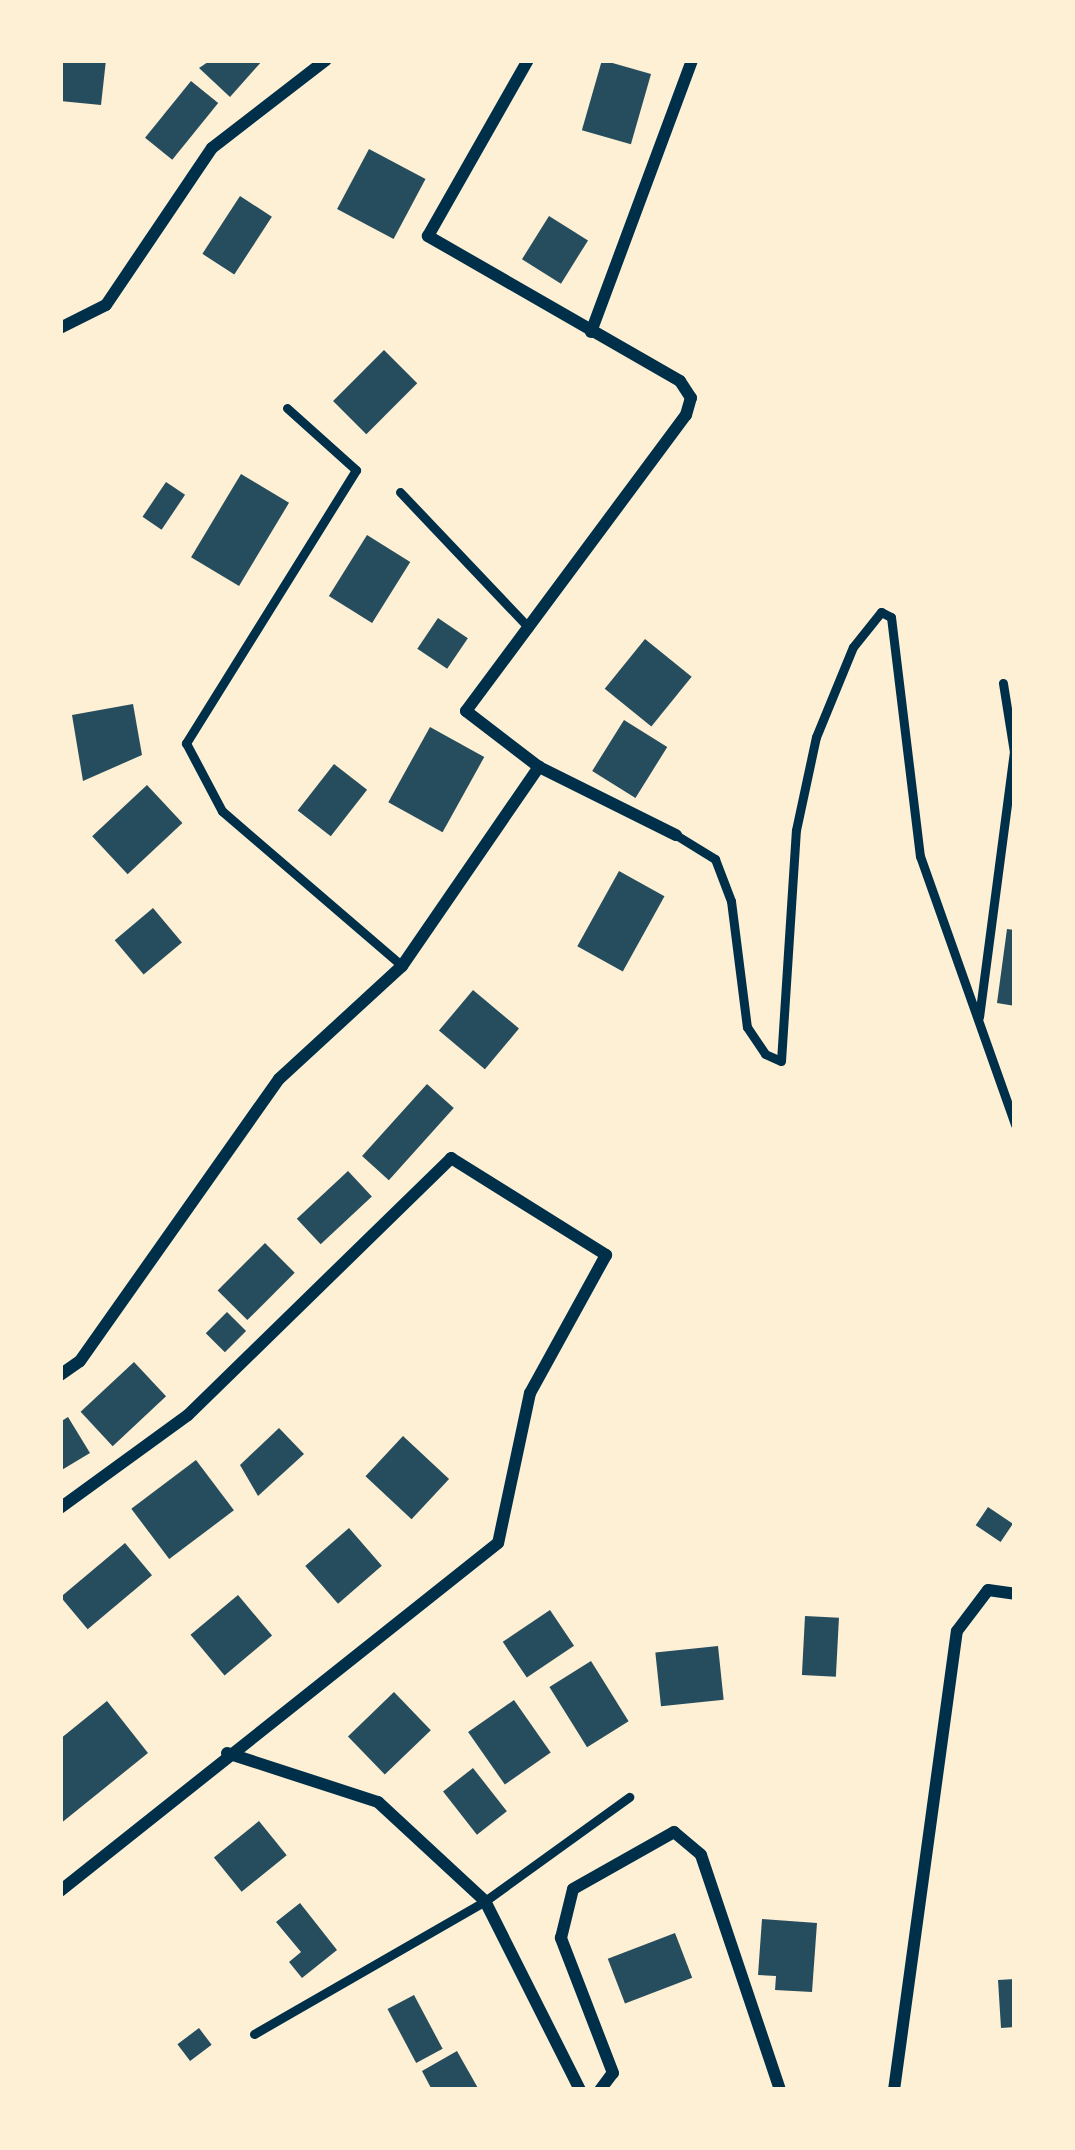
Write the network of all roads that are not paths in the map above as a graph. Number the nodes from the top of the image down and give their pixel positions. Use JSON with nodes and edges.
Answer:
{"nodes":[{"id":1,"x":326,"y":60,"type":"edge"},
{"id":2,"x":528,"y":60,"type":"edge"},
{"id":3,"x":692,"y":60,"type":"edge"},
{"id":4,"x":60,"y":328,"type":"edge"},
{"id":5,"x":591,"y":332,"type":"junction"},
{"id":6,"x":286,"y":408,"type":"dead end"},
{"id":7,"x":400,"y":492,"type":"dead end"},
{"id":8,"x":529,"y":628,"type":"junction"},
{"id":9,"x":1003,"y":683,"type":"dead end"},
{"id":10,"x":538,"y":767,"type":"junction"},
{"id":11,"x":676,"y":835,"type":"joint"},
{"id":12,"x":402,"y":965,"type":"junction"},
{"id":13,"x":978,"y":1022,"type":"junction"},
{"id":14,"x":1015,"y":1125,"type":"edge"},
{"id":15,"x":60,"y":1375,"type":"edge"},
{"id":16,"x":60,"y":1508,"type":"edge"},
{"id":17,"x":1015,"y":1594,"type":"edge"},
{"id":18,"x":226,"y":1753,"type":"junction"},
{"id":19,"x":629,"y":1797,"type":"dead end"},
{"id":20,"x":60,"y":1891,"type":"edge"},
{"id":21,"x":484,"y":1901,"type":"junction"},
{"id":22,"x":254,"y":2034,"type":"dead end"},
{"id":23,"x":580,"y":2090,"type":"edge"},
{"id":24,"x":600,"y":2090,"type":"edge"},
{"id":25,"x":780,"y":2090,"type":"edge"},
{"id":26,"x":894,"y":2090,"type":"edge"}],
"edges":[{"from":1,"to":4,"type":"street"},
{"from":2,"to":5,"type":"street"},
{"from":3,"to":5,"type":"street"},
{"from":5,"to":8,"type":"street"},
{"from":6,"to":12,"type":"lane"},
{"from":7,"to":8,"type":"lane"},
{"from":8,"to":10,"type":"street"},
{"from":9,"to":13,"type":"lane"},
{"from":10,"to":11,"type":"street"},
{"from":10,"to":12,"type":"street"},
{"from":11,"to":13,"type":"lane"},
{"from":12,"to":15,"type":"street"},
{"from":13,"to":14,"type":"lane"},
{"from":16,"to":18,"type":"street"},
{"from":17,"to":26,"type":"street"},
{"from":18,"to":20,"type":"street"},
{"from":18,"to":21,"type":"street"},
{"from":19,"to":21,"type":"lane"},
{"from":21,"to":22,"type":"lane"},
{"from":21,"to":23,"type":"street"},
{"from":24,"to":25,"type":"street"}]}
